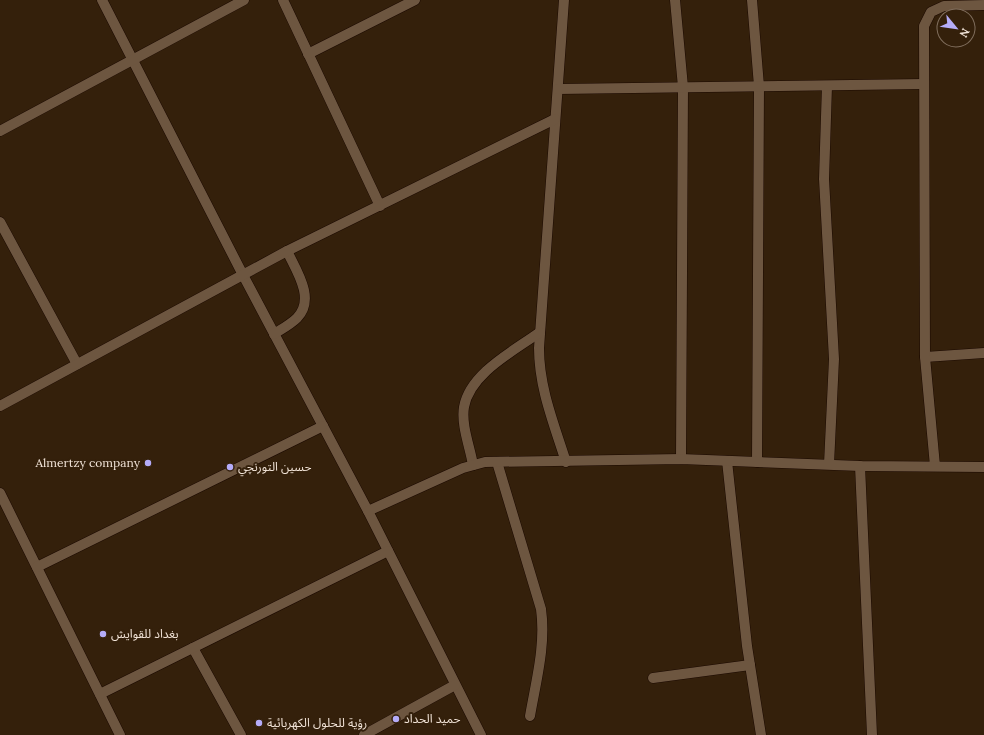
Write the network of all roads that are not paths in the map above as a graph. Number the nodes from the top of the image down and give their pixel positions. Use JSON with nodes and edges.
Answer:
{"nodes":[{"id":1,"x":102,"y":0,"type":"edge"},
{"id":2,"x":244,"y":0,"type":"edge"},
{"id":3,"x":283,"y":0,"type":"edge"},
{"id":4,"x":415,"y":0,"type":"edge"},
{"id":5,"x":564,"y":0,"type":"edge"},
{"id":6,"x":675,"y":0,"type":"edge"},
{"id":7,"x":752,"y":0,"type":"edge"},
{"id":8,"x":978,"y":3,"type":"edge"},
{"id":9,"x":308,"y":54,"type":"junction"},
{"id":10,"x":134,"y":59,"type":"junction"},
{"id":11,"x":923,"y":84,"type":"junction"},
{"id":12,"x":759,"y":86,"type":"junction"},
{"id":13,"x":827,"y":86,"type":"junction"},
{"id":14,"x":683,"y":87,"type":"junction"},
{"id":15,"x":558,"y":89,"type":"junction"},
{"id":16,"x":555,"y":119,"type":"junction"},
{"id":17,"x":0,"y":131,"type":"edge"},
{"id":18,"x":380,"y":206,"type":"junction"},
{"id":19,"x":0,"y":222,"type":"edge"},
{"id":20,"x":287,"y":251,"type":"junction"},
{"id":21,"x":243,"y":275,"type":"junction"},
{"id":22,"x":540,"y":332,"type":"junction"},
{"id":23,"x":274,"y":334,"type":"junction"},
{"id":24,"x":984,"y":352,"type":"edge"},
{"id":25,"x":925,"y":357,"type":"junction"},
{"id":26,"x":77,"y":364,"type":"junction"},
{"id":27,"x":0,"y":406,"type":"edge"},
{"id":28,"x":323,"y":426,"type":"junction"},
{"id":29,"x":682,"y":459,"type":"junction"},
{"id":30,"x":727,"y":461,"type":"junction"},
{"id":31,"x":497,"y":462,"type":"junction"},
{"id":32,"x":566,"y":462,"type":"junction"},
{"id":33,"x":757,"y":462,"type":"junction"},
{"id":34,"x":829,"y":464,"type":"junction"},
{"id":35,"x":473,"y":465,"type":"junction"},
{"id":36,"x":860,"y":466,"type":"junction"},
{"id":37,"x":935,"y":466,"type":"junction"},
{"id":38,"x":984,"y":467,"type":"edge"},
{"id":39,"x":1,"y":498,"type":"edge"},
{"id":40,"x":368,"y":511,"type":"junction"},
{"id":41,"x":388,"y":550,"type":"junction"},
{"id":42,"x":37,"y":568,"type":"junction"},
{"id":43,"x":193,"y":648,"type":"junction"},
{"id":44,"x":750,"y":665,"type":"junction"},
{"id":45,"x":653,"y":678,"type":"dead end"},
{"id":46,"x":455,"y":685,"type":"junction"},
{"id":47,"x":100,"y":694,"type":"junction"},
{"id":48,"x":530,"y":716,"type":"dead end"},
{"id":49,"x":120,"y":735,"type":"edge"},
{"id":50,"x":241,"y":735,"type":"edge"},
{"id":51,"x":364,"y":735,"type":"edge"},
{"id":52,"x":481,"y":735,"type":"edge"},
{"id":53,"x":761,"y":735,"type":"edge"},
{"id":54,"x":872,"y":735,"type":"edge"}],
"edges":[{"from":1,"to":10,"type":"street"},
{"from":2,"to":10,"type":"street"},
{"from":3,"to":9,"type":"street"},
{"from":4,"to":9,"type":"street"},
{"from":5,"to":15,"type":"street"},
{"from":6,"to":14,"type":"street"},
{"from":7,"to":12,"type":"street"},
{"from":8,"to":11,"type":"street"},
{"from":9,"to":18,"type":"street"},
{"from":10,"to":17,"type":"street"},
{"from":10,"to":21,"type":"street"},
{"from":11,"to":13,"type":"street"},
{"from":11,"to":25,"type":"street"},
{"from":12,"to":13,"type":"street"},
{"from":12,"to":14,"type":"street"},
{"from":12,"to":33,"type":"street"},
{"from":13,"to":34,"type":"street"},
{"from":14,"to":15,"type":"street"},
{"from":14,"to":29,"type":"street"},
{"from":15,"to":16,"type":"street"},
{"from":16,"to":18,"type":"street"},
{"from":16,"to":22,"type":"street"},
{"from":18,"to":20,"type":"street"},
{"from":19,"to":26,"type":"street"},
{"from":20,"to":21,"type":"street"},
{"from":20,"to":23,"type":"street"},
{"from":21,"to":23,"type":"street"},
{"from":21,"to":26,"type":"street"},
{"from":22,"to":32,"type":"street"},
{"from":22,"to":35,"type":"street"},
{"from":23,"to":28,"type":"street"},
{"from":24,"to":25,"type":"street"},
{"from":25,"to":37,"type":"street"},
{"from":26,"to":27,"type":"street"},
{"from":28,"to":40,"type":"street"},
{"from":28,"to":42,"type":"street"},
{"from":29,"to":30,"type":"street"},
{"from":29,"to":32,"type":"street"},
{"from":30,"to":33,"type":"street"},
{"from":30,"to":44,"type":"street"},
{"from":31,"to":32,"type":"street"},
{"from":31,"to":35,"type":"street"},
{"from":31,"to":48,"type":"street"},
{"from":33,"to":34,"type":"street"},
{"from":34,"to":36,"type":"street"},
{"from":35,"to":40,"type":"street"},
{"from":36,"to":37,"type":"street"},
{"from":36,"to":54,"type":"street"},
{"from":37,"to":38,"type":"street"},
{"from":39,"to":42,"type":"street"},
{"from":40,"to":41,"type":"street"},
{"from":41,"to":43,"type":"street"},
{"from":41,"to":46,"type":"street"},
{"from":42,"to":47,"type":"street"},
{"from":43,"to":47,"type":"street"},
{"from":43,"to":50,"type":"street"},
{"from":44,"to":45,"type":"street"},
{"from":44,"to":53,"type":"street"},
{"from":46,"to":51,"type":"street"},
{"from":46,"to":52,"type":"street"},
{"from":47,"to":49,"type":"street"}]}
